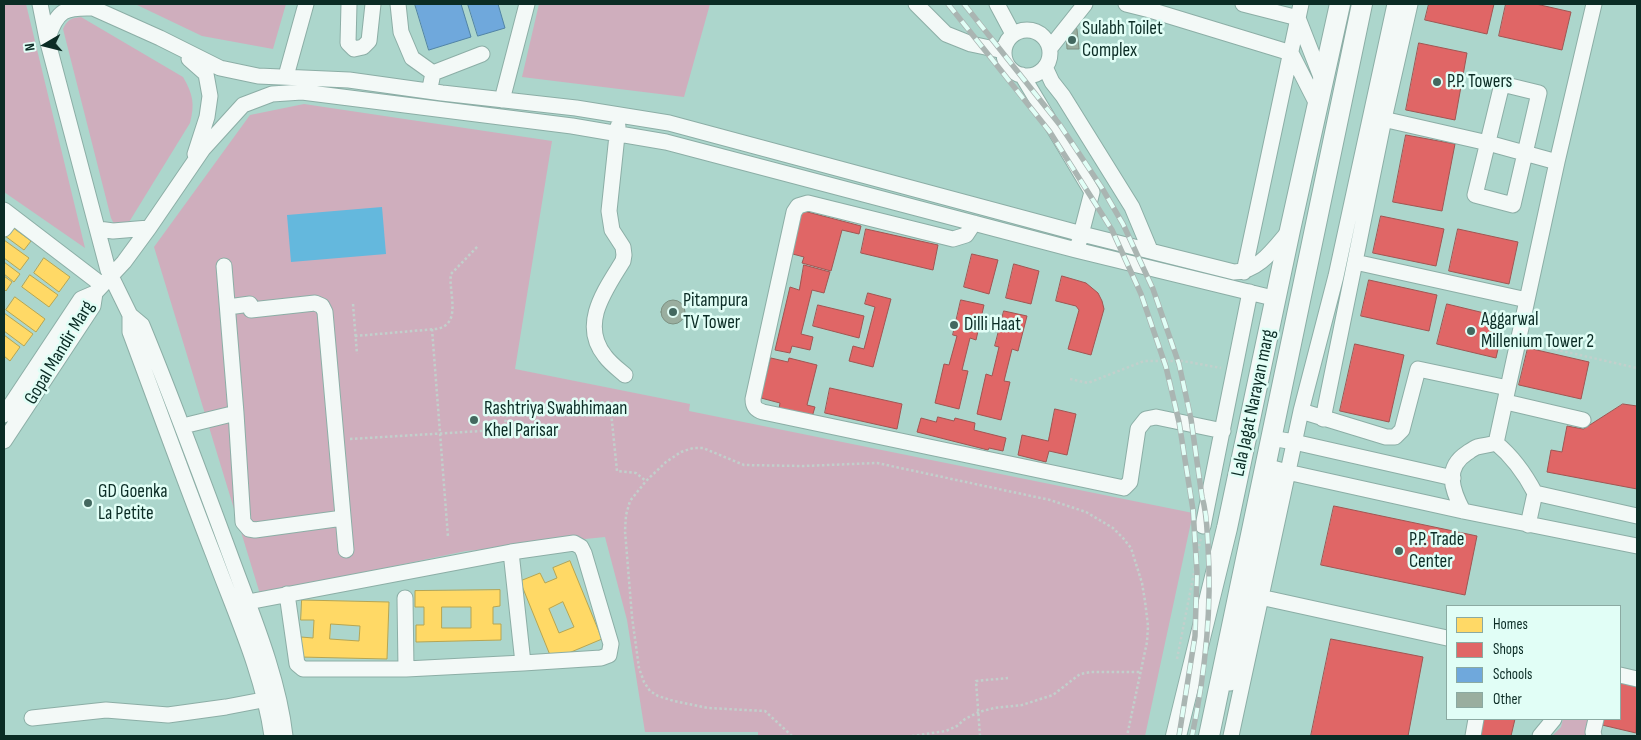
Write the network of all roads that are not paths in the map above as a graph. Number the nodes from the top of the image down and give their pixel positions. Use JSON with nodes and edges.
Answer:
{"nodes":[{"id":1,"x":40,"y":4,"type":"edge"},
{"id":2,"x":306,"y":4,"type":"edge"},
{"id":3,"x":349,"y":4,"type":"edge"},
{"id":4,"x":373,"y":4,"type":"edge"},
{"id":5,"x":398,"y":4,"type":"edge"},
{"id":6,"x":527,"y":4,"type":"edge"},
{"id":7,"x":916,"y":4,"type":"edge"},
{"id":8,"x":997,"y":4,"type":"edge"},
{"id":9,"x":1085,"y":4,"type":"edge"},
{"id":10,"x":1126,"y":4,"type":"edge"},
{"id":11,"x":1243,"y":4,"type":"edge"},
{"id":12,"x":1312,"y":4,"type":"edge"},
{"id":13,"x":1326,"y":4,"type":"edge"},
{"id":14,"x":1340,"y":4,"type":"edge"},
{"id":15,"x":1362,"y":4,"type":"edge"},
{"id":16,"x":1375,"y":4,"type":"edge"},
{"id":17,"x":1395,"y":4,"type":"edge"},
{"id":18,"x":1410,"y":4,"type":"edge"},
{"id":19,"x":1589,"y":5,"type":"edge"},
{"id":20,"x":90,"y":6,"type":"edge"},
{"id":21,"x":1150,"y":7,"type":"edge"},
{"id":22,"x":1300,"y":11,"type":"edge"},
{"id":23,"x":1013,"y":34,"type":"junction"},
{"id":24,"x":47,"y":39,"type":"junction"},
{"id":25,"x":176,"y":46,"type":"junction"},
{"id":26,"x":1050,"y":48,"type":"junction"},
{"id":27,"x":1004,"y":51,"type":"junction"},
{"id":28,"x":1291,"y":53,"type":"junction"},
{"id":29,"x":482,"y":54,"type":"dead end"},
{"id":30,"x":1045,"y":67,"type":"junction"},
{"id":31,"x":433,"y":73,"type":"junction"},
{"id":32,"x":1347,"y":74,"type":"junction"},
{"id":33,"x":1022,"y":75,"type":"junction"},
{"id":34,"x":1325,"y":75,"type":"junction"},
{"id":35,"x":286,"y":76,"type":"junction"},
{"id":36,"x":436,"y":92,"type":"junction"},
{"id":37,"x":502,"y":100,"type":"junction"},
{"id":38,"x":1318,"y":106,"type":"junction"},
{"id":39,"x":440,"y":110,"type":"junction"},
{"id":40,"x":620,"y":115,"type":"junction"},
{"id":41,"x":1377,"y":118,"type":"junction"},
{"id":42,"x":617,"y":134,"type":"junction"},
{"id":43,"x":1488,"y":143,"type":"junction"},
{"id":44,"x":777,"y":151,"type":"junction"},
{"id":45,"x":1524,"y":153,"type":"junction"},
{"id":46,"x":1557,"y":162,"type":"junction"},
{"id":47,"x":190,"y":167,"type":"junction"},
{"id":48,"x":773,"y":169,"type":"junction"},
{"id":49,"x":1113,"y":175,"type":"junction"},
{"id":50,"x":1092,"y":192,"type":"junction"},
{"id":51,"x":8,"y":214,"type":"edge"},
{"id":52,"x":974,"y":223,"type":"junction"},
{"id":53,"x":149,"y":228,"type":"junction"},
{"id":54,"x":98,"y":229,"type":"junction"},
{"id":55,"x":4,"y":230,"type":"edge"},
{"id":56,"x":1290,"y":230,"type":"junction"},
{"id":57,"x":1082,"y":234,"type":"junction"},
{"id":58,"x":1076,"y":250,"type":"junction"},
{"id":59,"x":1150,"y":250,"type":"junction"},
{"id":60,"x":1355,"y":262,"type":"junction"},
{"id":61,"x":224,"y":266,"type":"dead end"},
{"id":62,"x":1244,"y":272,"type":"junction"},
{"id":63,"x":1336,"y":276,"type":"junction"},
{"id":64,"x":1351,"y":280,"type":"junction"},
{"id":65,"x":103,"y":284,"type":"junction"},
{"id":66,"x":1250,"y":292,"type":"junction"},
{"id":67,"x":1277,"y":299,"type":"junction"},
{"id":68,"x":1527,"y":300,"type":"junction"},
{"id":69,"x":228,"y":307,"type":"junction"},
{"id":70,"x":130,"y":315,"type":"junction"},
{"id":71,"x":624,"y":375,"type":"dead end"},
{"id":72,"x":1507,"y":395,"type":"junction"},
{"id":73,"x":1301,"y":411,"type":"junction"},
{"id":74,"x":236,"y":413,"type":"junction"},
{"id":75,"x":4,"y":415,"type":"edge"},
{"id":76,"x":1323,"y":419,"type":"junction"},
{"id":77,"x":1583,"y":420,"type":"dead end"},
{"id":78,"x":183,"y":426,"type":"junction"},
{"id":79,"x":1223,"y":431,"type":"junction"},
{"id":80,"x":1271,"y":438,"type":"junction"},
{"id":81,"x":4,"y":441,"type":"edge"},
{"id":82,"x":1294,"y":442,"type":"junction"},
{"id":83,"x":1496,"y":442,"type":"junction"},
{"id":84,"x":1266,"y":466,"type":"junction"},
{"id":85,"x":1287,"y":475,"type":"junction"},
{"id":86,"x":1452,"y":478,"type":"junction"},
{"id":87,"x":1535,"y":493,"type":"junction"},
{"id":88,"x":1463,"y":511,"type":"junction"},
{"id":89,"x":1637,"y":516,"type":"edge"},
{"id":90,"x":343,"y":518,"type":"junction"},
{"id":91,"x":1528,"y":525,"type":"junction"},
{"id":92,"x":1203,"y":526,"type":"road end"},
{"id":93,"x":1637,"y":546,"type":"edge"},
{"id":94,"x":346,"y":550,"type":"dead end"},
{"id":95,"x":511,"y":552,"type":"junction"},
{"id":96,"x":287,"y":594,"type":"junction"},
{"id":97,"x":1260,"y":597,"type":"junction"},
{"id":98,"x":405,"y":598,"type":"dead end"},
{"id":99,"x":248,"y":602,"type":"junction"},
{"id":100,"x":248,"y":622,"type":"junction"},
{"id":101,"x":1446,"y":638,"type":"edge"},
{"id":102,"x":1196,"y":654,"type":"junction"},
{"id":103,"x":1226,"y":658,"type":"junction"},
{"id":104,"x":523,"y":663,"type":"junction"},
{"id":105,"x":406,"y":669,"type":"junction"},
{"id":106,"x":1621,"y":675,"type":"edge"},
{"id":107,"x":1637,"y":679,"type":"edge"},
{"id":108,"x":271,"y":698,"type":"junction"},
{"id":109,"x":32,"y":718,"type":"dead end"},
{"id":110,"x":1476,"y":720,"type":"edge"},
{"id":111,"x":1553,"y":720,"type":"edge"},
{"id":112,"x":1596,"y":720,"type":"edge"},
{"id":113,"x":272,"y":736,"type":"edge"},
{"id":114,"x":285,"y":736,"type":"edge"},
{"id":115,"x":1176,"y":736,"type":"edge"},
{"id":116,"x":1209,"y":736,"type":"edge"},
{"id":117,"x":1219,"y":736,"type":"edge"},
{"id":118,"x":1231,"y":736,"type":"edge"},
{"id":119,"x":1472,"y":736,"type":"edge"},
{"id":120,"x":1540,"y":736,"type":"edge"},
{"id":121,"x":1594,"y":736,"type":"edge"}],
"edges":[{"from":1,"to":24,"type":"street"},
{"from":2,"to":35,"type":"street"},
{"from":3,"to":4,"type":"street"},
{"from":5,"to":31,"type":"street"},
{"from":6,"to":37,"type":"street"},
{"from":7,"to":27,"type":"street"},
{"from":8,"to":23,"type":"street"},
{"from":9,"to":26,"type":"street"},
{"from":10,"to":21,"type":"street"},
{"from":11,"to":22,"type":"street"},
{"from":12,"to":22,"type":"street"},
{"from":13,"to":34,"type":"main road"},
{"from":14,"to":34,"type":"main road","name":"Lala Jagat Narayan marg"},
{"from":15,"to":32,"type":"main road","name":"Lala Jagat Narayan marg"},
{"from":16,"to":32,"type":"main road"},
{"from":17,"to":41,"type":"street"},
{"from":18,"to":41,"type":"street"},
{"from":19,"to":46,"type":"street"},
{"from":20,"to":24,"type":"street"},
{"from":20,"to":25,"type":"street"},
{"from":21,"to":28,"type":"street"},
{"from":22,"to":28,"type":"street"},
{"from":22,"to":34,"type":"street"},
{"from":23,"to":26,"type":"street"},
{"from":23,"to":27,"type":"street"},
{"from":24,"to":54,"type":"street"},
{"from":25,"to":35,"type":"street"},
{"from":25,"to":47,"type":"street"},
{"from":26,"to":30,"type":"street"},
{"from":27,"to":33,"type":"street"},
{"from":28,"to":38,"type":"street"},
{"from":28,"to":62,"type":"street"},
{"from":29,"to":31,"type":"street"},
{"from":30,"to":33,"type":"street"},
{"from":30,"to":49,"type":"street"},
{"from":31,"to":36,"type":"street"},
{"from":32,"to":80,"type":"main road","name":"Lala Jagat Narayan marg"},
{"from":33,"to":50,"type":"street"},
{"from":34,"to":38,"type":"main road","name":"Lala Jagat Narayan marg"},
{"from":35,"to":36,"type":"street"},
{"from":36,"to":37,"type":"street"},
{"from":36,"to":39,"type":"street"},
{"from":37,"to":40,"type":"street"},
{"from":38,"to":56,"type":"main road","name":"Lala Jagat Narayan marg"},
{"from":39,"to":42,"type":"street"},
{"from":39,"to":47,"type":"street"},
{"from":40,"to":42,"type":"street"},
{"from":40,"to":44,"type":"street"},
{"from":41,"to":43,"type":"street"},
{"from":41,"to":60,"type":"street"},
{"from":41,"to":63,"type":"street"},
{"from":42,"to":48,"type":"street"},
{"from":42,"to":71,"type":"street"},
{"from":43,"to":45,"type":"street"},
{"from":43,"to":45,"type":"street"},
{"from":43,"to":45,"type":"street"},
{"from":44,"to":48,"type":"street"},
{"from":44,"to":57,"type":"street"},
{"from":45,"to":46,"type":"street"},
{"from":46,"to":68,"type":"street"},
{"from":47,"to":53,"type":"street"},
{"from":48,"to":52,"type":"street"},
{"from":49,"to":50,"type":"street"},
{"from":49,"to":59,"type":"street"},
{"from":50,"to":57,"type":"street"},
{"from":51,"to":55,"type":"street"},
{"from":51,"to":65,"type":"street"},
{"from":52,"to":58,"type":"street"},
{"from":52,"to":79,"type":"street"},
{"from":53,"to":54,"type":"street"},
{"from":53,"to":65,"type":"street"},
{"from":54,"to":65,"type":"street"},
{"from":56,"to":62,"type":"street"},
{"from":56,"to":67,"type":"main road","name":"Lala Jagat Narayan marg"},
{"from":57,"to":58,"type":"street"},
{"from":57,"to":59,"type":"street"},
{"from":58,"to":66,"type":"street"},
{"from":59,"to":62,"type":"street"},
{"from":60,"to":64,"type":"street"},
{"from":60,"to":68,"type":"street"},
{"from":61,"to":69,"type":"street"},
{"from":63,"to":64,"type":"street"},
{"from":63,"to":73,"type":"street"},
{"from":64,"to":76,"type":"street"},
{"from":65,"to":70,"type":"street"},
{"from":65,"to":75,"type":"street","name":"Gopal Mandir Marg"},
{"from":65,"to":81,"type":"street","name":"Gopal Mandir Marg"},
{"from":66,"to":67,"type":"street"},
{"from":66,"to":79,"type":"street"},
{"from":67,"to":102,"type":"main road","name":"Lala Jagat Narayan marg"},
{"from":68,"to":72,"type":"street"},
{"from":69,"to":74,"type":"street"},
{"from":69,"to":90,"type":"street"},
{"from":70,"to":78,"type":"street"},
{"from":70,"to":100,"type":"street"},
{"from":72,"to":76,"type":"street"},
{"from":72,"to":77,"type":"street"},
{"from":72,"to":83,"type":"street"},
{"from":73,"to":76,"type":"street"},
{"from":73,"to":82,"type":"street"},
{"from":74,"to":78,"type":"street"},
{"from":74,"to":90,"type":"street"},
{"from":78,"to":99,"type":"street"},
{"from":79,"to":92,"type":"street"},
{"from":80,"to":82,"type":"street"},
{"from":80,"to":84,"type":"main road","name":"Lala Jagat Narayan marg"},
{"from":82,"to":85,"type":"street"},
{"from":82,"to":86,"type":"street"},
{"from":83,"to":86,"type":"street"},
{"from":83,"to":87,"type":"street"},
{"from":84,"to":85,"type":"street"},
{"from":84,"to":103,"type":"main road","name":"Lala Jagat Narayan marg"},
{"from":85,"to":88,"type":"street"},
{"from":85,"to":97,"type":"street"},
{"from":85,"to":117,"type":"street"},
{"from":86,"to":88,"type":"street"},
{"from":87,"to":89,"type":"street"},
{"from":87,"to":91,"type":"street"},
{"from":88,"to":91,"type":"street"},
{"from":90,"to":94,"type":"street"},
{"from":91,"to":93,"type":"street"},
{"from":95,"to":96,"type":"street"},
{"from":95,"to":104,"type":"street"},
{"from":95,"to":104,"type":"street"},
{"from":96,"to":99,"type":"street"},
{"from":96,"to":105,"type":"street"},
{"from":97,"to":101,"type":"street"},
{"from":97,"to":118,"type":"street"},
{"from":98,"to":105,"type":"street"},
{"from":99,"to":100,"type":"street"},
{"from":100,"to":108,"type":"street"},
{"from":102,"to":103,"type":"main road"},
{"from":102,"to":115,"type":"main road","name":"Lala Jagat Narayan marg"},
{"from":103,"to":116,"type":"main road","name":"Lala Jagat Narayan marg"},
{"from":104,"to":105,"type":"street"},
{"from":106,"to":107,"type":"street"},
{"from":108,"to":109,"type":"street"},
{"from":108,"to":113,"type":"street"},
{"from":108,"to":114,"type":"street"},
{"from":110,"to":119,"type":"street"},
{"from":111,"to":120,"type":"street"},
{"from":112,"to":121,"type":"street"}]}
